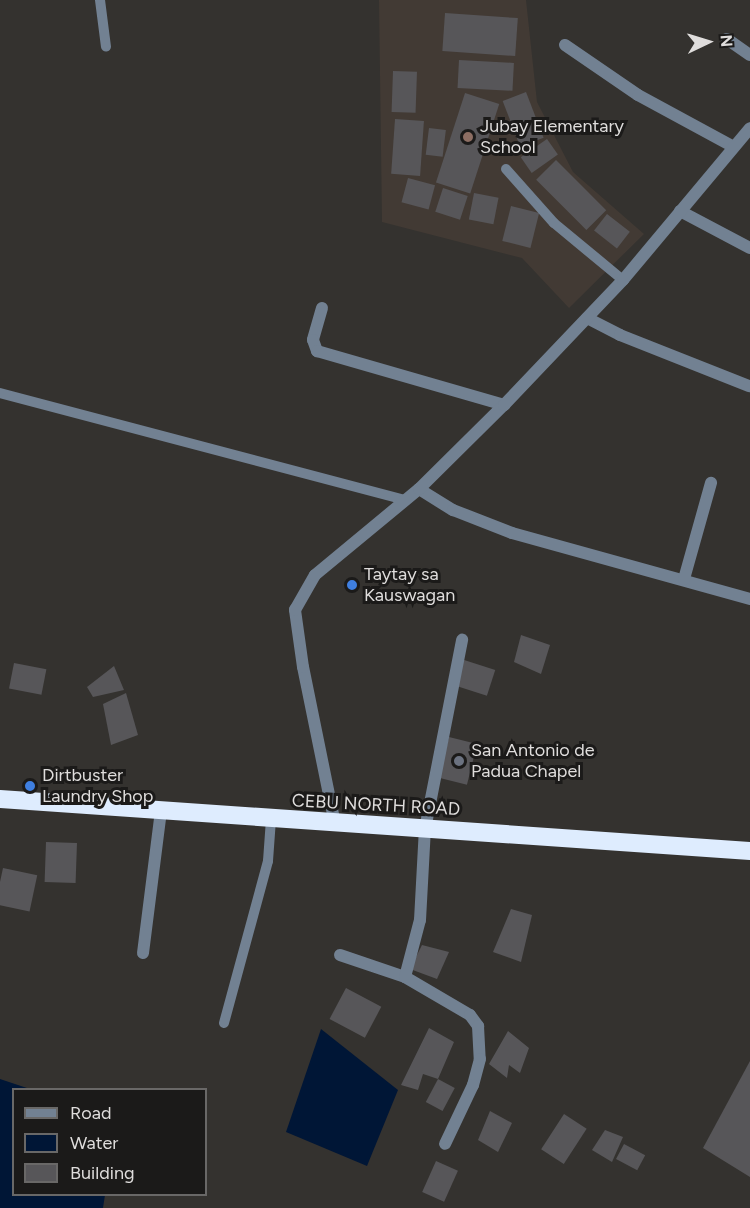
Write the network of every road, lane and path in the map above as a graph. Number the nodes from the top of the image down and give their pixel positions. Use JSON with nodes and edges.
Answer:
{"nodes":[{"id":1,"x":100,"y":0,"type":"edge"},
{"id":2,"x":727,"y":39,"type":"dead end"},
{"id":3,"x":565,"y":45,"type":"dead end"},
{"id":4,"x":106,"y":46,"type":"dead end"},
{"id":5,"x":750,"y":55,"type":"edge"},
{"id":6,"x":750,"y":128,"type":"edge"},
{"id":7,"x":732,"y":146,"type":"junction"},
{"id":8,"x":506,"y":169,"type":"dead end"},
{"id":9,"x":680,"y":212,"type":"junction"},
{"id":10,"x":750,"y":248,"type":"edge"},
{"id":11,"x":623,"y":280,"type":"junction"},
{"id":12,"x":322,"y":308,"type":"dead end"},
{"id":13,"x":587,"y":318,"type":"junction"},
{"id":14,"x":749,"y":386,"type":"edge"},
{"id":15,"x":0,"y":393,"type":"edge"},
{"id":16,"x":504,"y":405,"type":"junction"},
{"id":17,"x":711,"y":483,"type":"dead end"},
{"id":18,"x":418,"y":489,"type":"junction"},
{"id":19,"x":405,"y":500,"type":"junction"},
{"id":20,"x":684,"y":579,"type":"junction"},
{"id":21,"x":750,"y":599,"type":"edge"},
{"id":22,"x":462,"y":640,"type":"dead end"},
{"id":23,"x":0,"y":799,"type":"edge"},
{"id":24,"x":161,"y":811,"type":"junction"},
{"id":25,"x":272,"y":819,"type":"junction"},
{"id":26,"x":335,"y":824,"type":"junction"},
{"id":27,"x":425,"y":829,"type":"junction"},
{"id":28,"x":750,"y":851,"type":"edge"},
{"id":29,"x":143,"y":953,"type":"dead end"},
{"id":30,"x":340,"y":955,"type":"dead end"},
{"id":31,"x":405,"y":977,"type":"junction"},
{"id":32,"x":224,"y":1023,"type":"dead end"},
{"id":33,"x":445,"y":1144,"type":"dead end"}],
"edges":[{"from":1,"to":4,"type":"lane"},
{"from":2,"to":5,"type":"street"},
{"from":3,"to":7,"type":"street"},
{"from":6,"to":7,"type":"street"},
{"from":7,"to":9,"type":"street"},
{"from":8,"to":11,"type":"lane"},
{"from":9,"to":10,"type":"street"},
{"from":9,"to":11,"type":"street"},
{"from":11,"to":13,"type":"street"},
{"from":12,"to":16,"type":"street"},
{"from":13,"to":14,"type":"street"},
{"from":13,"to":16,"type":"street"},
{"from":15,"to":19,"type":"lane"},
{"from":16,"to":18,"type":"street"},
{"from":17,"to":20,"type":"street"},
{"from":18,"to":19,"type":"street"},
{"from":18,"to":20,"type":"street"},
{"from":19,"to":26,"type":"street"},
{"from":20,"to":21,"type":"street"},
{"from":22,"to":27,"type":"street"},
{"from":23,"to":24,"type":"highway","name":"CEBU NORTH ROAD"},
{"from":24,"to":25,"type":"highway","name":"CEBU NORTH ROAD"},
{"from":24,"to":29,"type":"street"},
{"from":25,"to":26,"type":"highway","name":"CEBU NORTH ROAD"},
{"from":25,"to":32,"type":"lane"},
{"from":26,"to":27,"type":"highway","name":"CEBU NORTH ROAD"},
{"from":27,"to":28,"type":"highway","name":"CEBU NORTH ROAD"},
{"from":27,"to":31,"type":"street"},
{"from":30,"to":31,"type":"street"},
{"from":31,"to":33,"type":"street"}]}
